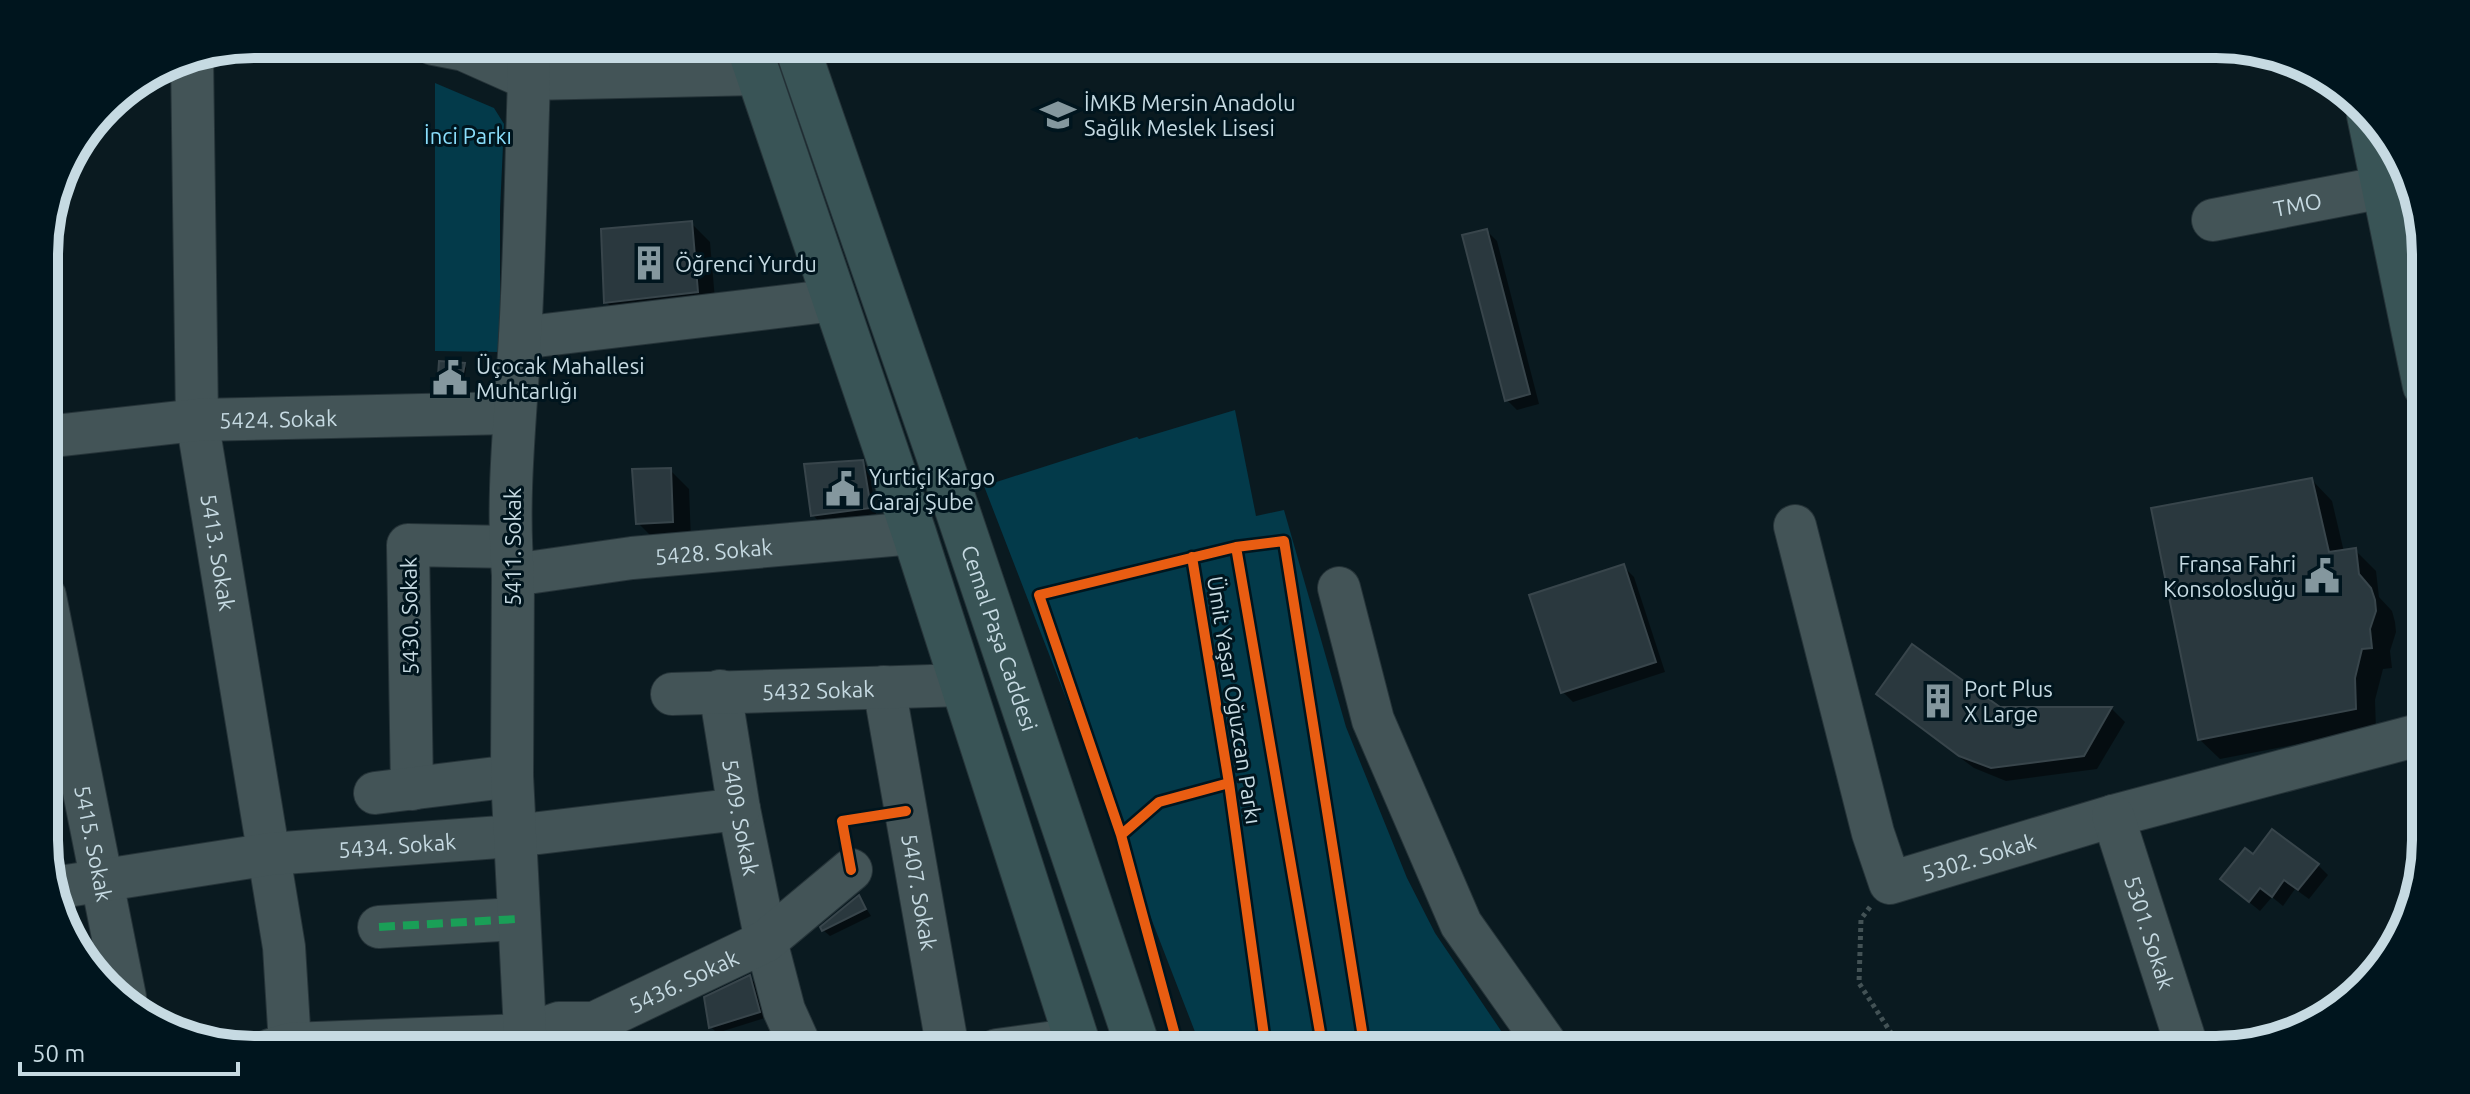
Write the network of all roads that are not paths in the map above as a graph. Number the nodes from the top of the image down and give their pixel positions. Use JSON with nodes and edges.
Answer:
{"nodes":[{"id":1,"x":801,"y":58,"type":"edge"},
{"id":2,"x":753,"y":59,"type":"edge"},
{"id":3,"x":528,"y":61,"type":"edge"},
{"id":4,"x":192,"y":68,"type":"edge"},
{"id":5,"x":2374,"y":138,"type":"edge"},
{"id":6,"x":2384,"y":187,"type":"junction"},
{"id":7,"x":2213,"y":220,"type":"dead end"},
{"id":8,"x":835,"y":300,"type":"junction"},
{"id":9,"x":2412,"y":323,"type":"edge"},
{"id":10,"x":520,"y":338,"type":"junction"},
{"id":11,"x":513,"y":413,"type":"junction"},
{"id":12,"x":197,"y":420,"type":"junction"},
{"id":13,"x":58,"y":436,"type":"edge"},
{"id":14,"x":1795,"y":526,"type":"dead end"},
{"id":15,"x":914,"y":533,"type":"junction"},
{"id":16,"x":511,"y":561,"type":"junction"},
{"id":17,"x":1339,"y":588,"type":"dead end"},
{"id":18,"x":58,"y":659,"type":"edge"},
{"id":19,"x":963,"y":685,"type":"junction"},
{"id":20,"x":884,"y":687,"type":"junction"},
{"id":21,"x":720,"y":691,"type":"junction"},
{"id":22,"x":672,"y":694,"type":"dead end"},
{"id":23,"x":2412,"y":737,"type":"edge"},
{"id":24,"x":512,"y":776,"type":"junction"},
{"id":25,"x":739,"y":809,"type":"junction"},
{"id":26,"x":2113,"y":816,"type":"junction"},
{"id":27,"x":514,"y":836,"type":"junction"},
{"id":28,"x":270,"y":854,"type":"junction"},
{"id":29,"x":851,"y":870,"type":"dead end"},
{"id":30,"x":104,"y":880,"type":"junction"},
{"id":31,"x":64,"y":886,"type":"edge"},
{"id":32,"x":517,"y":919,"type":"junction"},
{"id":33,"x":379,"y":927,"type":"dead end"},
{"id":34,"x":766,"y":941,"type":"junction"},
{"id":35,"x":123,"y":986,"type":"edge"},
{"id":36,"x":280,"y":1036,"type":"edge"},
{"id":37,"x":525,"y":1036,"type":"edge"},
{"id":38,"x":536,"y":1036,"type":"edge"},
{"id":39,"x":796,"y":1036,"type":"edge"},
{"id":40,"x":946,"y":1036,"type":"edge"},
{"id":41,"x":1075,"y":1036,"type":"edge"},
{"id":42,"x":1134,"y":1036,"type":"edge"},
{"id":43,"x":1540,"y":1036,"type":"edge"},
{"id":44,"x":2184,"y":1036,"type":"edge"}],
"edges":[{"from":1,"to":42,"type":"main road","name":"Cemal Paşa Caddesi"},
{"from":2,"to":3,"type":"street"},
{"from":2,"to":8,"type":"main road"},
{"from":3,"to":10,"type":"street","name":"5411. Sokak"},
{"from":4,"to":12,"type":"street","name":"5413. Sokak"},
{"from":5,"to":6,"type":"main road"},
{"from":6,"to":7,"type":"street","name":"TMO"},
{"from":6,"to":9,"type":"main road"},
{"from":8,"to":10,"type":"street"},
{"from":8,"to":15,"type":"main road"},
{"from":10,"to":11,"type":"street","name":"5411. Sokak"},
{"from":11,"to":12,"type":"street","name":"5424. Sokak"},
{"from":11,"to":16,"type":"street","name":"5411. Sokak"},
{"from":12,"to":13,"type":"street","name":"5424. Sokak"},
{"from":12,"to":28,"type":"street","name":"5413. Sokak"},
{"from":14,"to":26,"type":"street","name":"5302. Sokak"},
{"from":15,"to":16,"type":"street","name":"5428. Sokak"},
{"from":15,"to":19,"type":"main road"},
{"from":16,"to":24,"type":"street","name":"5411. Sokak"},
{"from":16,"to":24,"type":"street","name":"5430. Sokak"},
{"from":17,"to":43,"type":"street"},
{"from":18,"to":30,"type":"street","name":"5415. Sokak"},
{"from":19,"to":20,"type":"street","name":"5432 Sokak"},
{"from":19,"to":41,"type":"main road"},
{"from":20,"to":21,"type":"street","name":"5432 Sokak"},
{"from":20,"to":40,"type":"street","name":"5407. Sokak"},
{"from":21,"to":22,"type":"street","name":"5432 Sokak"},
{"from":21,"to":25,"type":"street","name":"5409. Sokak"},
{"from":23,"to":26,"type":"street","name":"5302. Sokak"},
{"from":24,"to":27,"type":"street","name":"5411. Sokak"},
{"from":25,"to":27,"type":"street","name":"5434. Sokak"},
{"from":25,"to":34,"type":"street","name":"5409. Sokak"},
{"from":26,"to":44,"type":"street","name":"5301. Sokak"},
{"from":27,"to":28,"type":"street","name":"5434. Sokak"},
{"from":27,"to":32,"type":"street","name":"5411. Sokak"},
{"from":28,"to":30,"type":"street","name":"5434. Sokak"},
{"from":28,"to":36,"type":"street","name":"5413. Sokak"},
{"from":29,"to":34,"type":"street"},
{"from":30,"to":31,"type":"street","name":"5434. Sokak"},
{"from":30,"to":35,"type":"street","name":"5415. Sokak"},
{"from":32,"to":33,"type":"street"},
{"from":32,"to":37,"type":"street","name":"5411. Sokak"},
{"from":34,"to":38,"type":"street","name":"5436. Sokak"},
{"from":34,"to":39,"type":"street","name":"5409. Sokak"}]}
